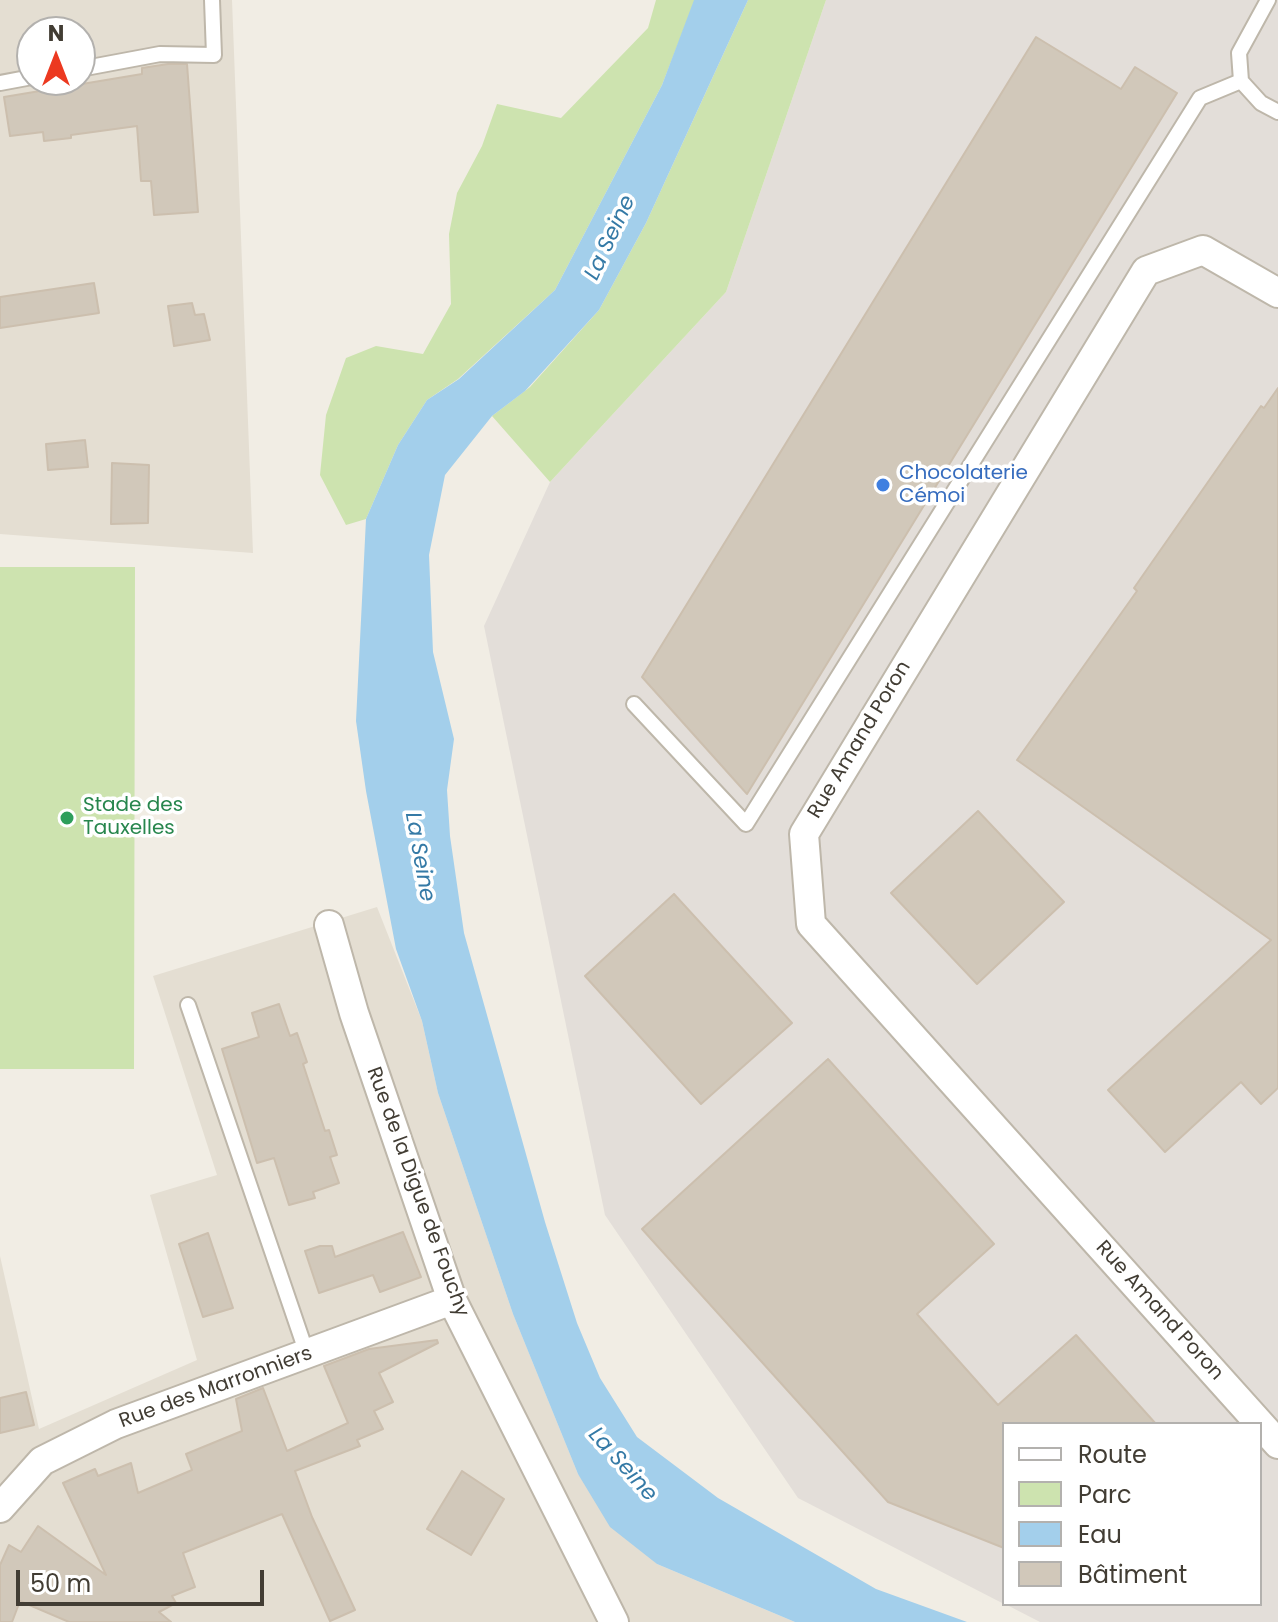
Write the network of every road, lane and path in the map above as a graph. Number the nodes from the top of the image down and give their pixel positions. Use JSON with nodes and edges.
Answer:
{"nodes":[{"id":1,"x":212,"y":0,"type":"edge"},
{"id":2,"x":1268,"y":0,"type":"edge"},
{"id":3,"x":96,"y":66,"type":"edge"},
{"id":4,"x":1241,"y":81,"type":"junction"},
{"id":5,"x":1278,"y":112,"type":"edge"},
{"id":6,"x":1278,"y":293,"type":"edge"},
{"id":7,"x":634,"y":704,"type":"dead end"},
{"id":8,"x":329,"y":925,"type":"dead end"},
{"id":9,"x":188,"y":1005,"type":"dead end"},
{"id":10,"x":452,"y":1300,"type":"junction"},
{"id":11,"x":307,"y":1354,"type":"junction"},
{"id":12,"x":1258,"y":1422,"type":"edge"},
{"id":13,"x":1262,"y":1426,"type":"edge"},
{"id":14,"x":1278,"y":1444,"type":"edge"},
{"id":15,"x":0,"y":1508,"type":"edge"},
{"id":16,"x":614,"y":1622,"type":"edge"}],
"edges":[{"from":1,"to":3,"type":"lane"},
{"from":2,"to":4,"type":"lane"},
{"from":4,"to":5,"type":"lane"},
{"from":4,"to":7,"type":"lane"},
{"from":6,"to":12,"type":"street","name":"Rue Amand Poron"},
{"from":8,"to":10,"type":"street","name":"Rue de la Digue de Fouchy"},
{"from":9,"to":11,"type":"lane"},
{"from":10,"to":11,"type":"street","name":"Rue des Marronniers"},
{"from":10,"to":16,"type":"street","name":"Rue de la Digue de Fouchy"},
{"from":11,"to":15,"type":"street","name":"Rue des Marronniers"},
{"from":13,"to":14,"type":"street","name":"Rue Amand Poron"}]}
